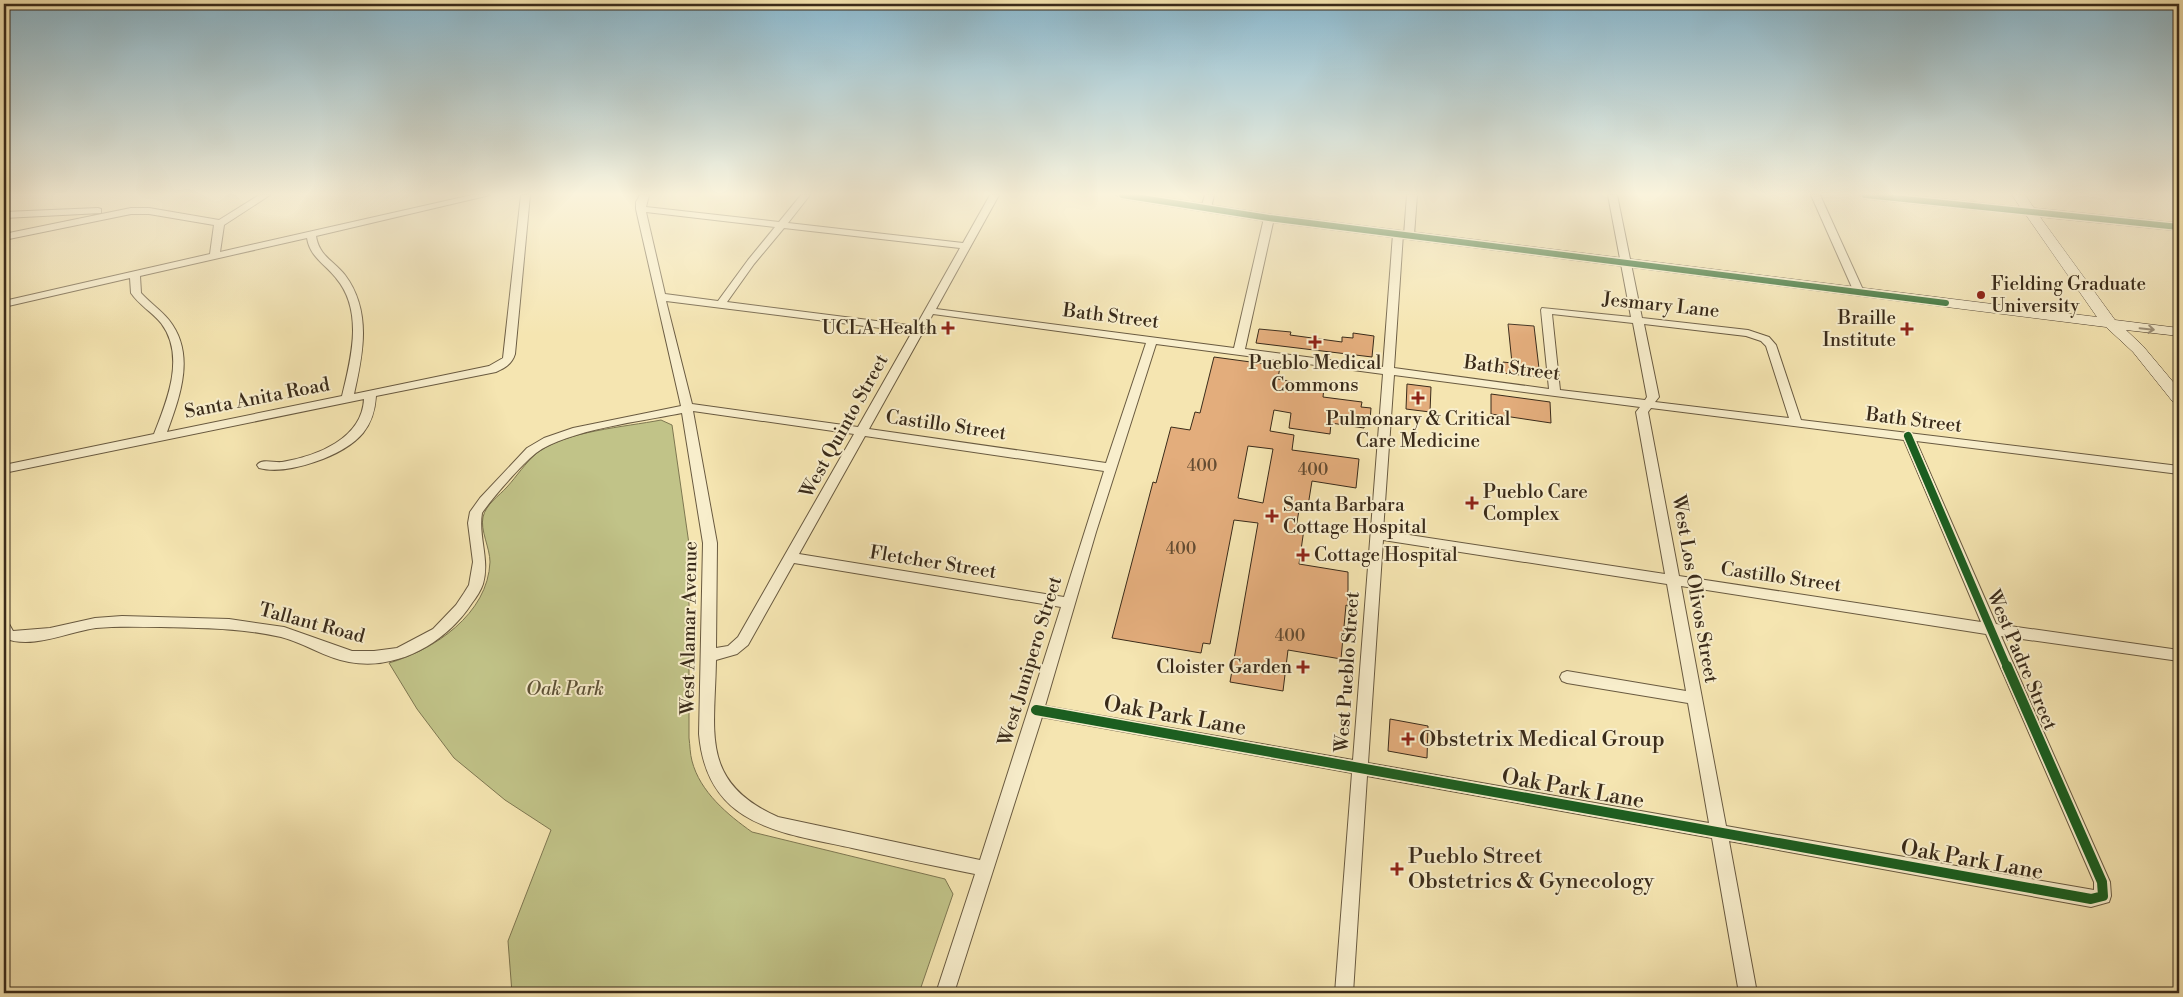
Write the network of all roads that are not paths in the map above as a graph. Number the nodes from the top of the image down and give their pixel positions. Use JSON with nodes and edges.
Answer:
{"nodes":[{"id":1,"x":216,"y":242,"type":"edge"},
{"id":2,"x":281,"y":242,"type":"edge"},
{"id":3,"x":312,"y":242,"type":"edge"},
{"id":4,"x":521,"y":242,"type":"edge"},
{"id":5,"x":648,"y":242,"type":"edge"},
{"id":6,"x":769,"y":242,"type":"edge"},
{"id":7,"x":927,"y":242,"type":"edge"},
{"id":8,"x":969,"y":242,"type":"edge"},
{"id":9,"x":1264,"y":242,"type":"edge"},
{"id":10,"x":1402,"y":242,"type":"edge"},
{"id":11,"x":1455,"y":242,"type":"edge"},
{"id":12,"x":1622,"y":242,"type":"edge"},
{"id":13,"x":1836,"y":242,"type":"edge"},
{"id":14,"x":2050,"y":242,"type":"edge"},
{"id":15,"x":966,"y":246,"type":"junction"},
{"id":16,"x":214,"y":256,"type":"junction"},
{"id":17,"x":1626,"y":263,"type":"junction"},
{"id":18,"x":135,"y":275,"type":"junction"},
{"id":19,"x":1859,"y":292,"type":"junction"},
{"id":20,"x":661,"y":297,"type":"junction"},
{"id":21,"x":4,"y":304,"type":"edge"},
{"id":22,"x":721,"y":304,"type":"junction"},
{"id":23,"x":930,"y":311,"type":"junction"},
{"id":24,"x":1637,"y":320,"type":"junction"},
{"id":25,"x":2114,"y":325,"type":"junction"},
{"id":26,"x":920,"y":330,"type":"junction"},
{"id":27,"x":2179,"y":332,"type":"edge"},
{"id":28,"x":1152,"y":341,"type":"junction"},
{"id":29,"x":1239,"y":351,"type":"junction"},
{"id":30,"x":1389,"y":371,"type":"junction"},
{"id":31,"x":1555,"y":393,"type":"junction"},
{"id":32,"x":370,"y":395,"type":"junction"},
{"id":33,"x":2178,"y":397,"type":"edge"},
{"id":34,"x":347,"y":399,"type":"junction"},
{"id":35,"x":1647,"y":404,"type":"junction"},
{"id":36,"x":687,"y":408,"type":"junction"},
{"id":37,"x":1796,"y":422,"type":"junction"},
{"id":38,"x":862,"y":432,"type":"junction"},
{"id":39,"x":1908,"y":436,"type":"junction"},
{"id":40,"x":159,"y":437,"type":"junction"},
{"id":41,"x":263,"y":465,"type":"dead end"},
{"id":42,"x":1111,"y":468,"type":"junction"},
{"id":43,"x":4,"y":469,"type":"edge"},
{"id":44,"x":2179,"y":470,"type":"edge"},
{"id":45,"x":1378,"y":536,"type":"junction"},
{"id":46,"x":791,"y":558,"type":"junction"},
{"id":47,"x":1673,"y":580,"type":"junction"},
{"id":48,"x":1069,"y":603,"type":"junction"},
{"id":49,"x":4,"y":629,"type":"edge"},
{"id":50,"x":1991,"y":629,"type":"junction"},
{"id":51,"x":2179,"y":655,"type":"edge"},
{"id":52,"x":708,"y":656,"type":"junction"},
{"id":53,"x":1567,"y":677,"type":"dead end"},
{"id":54,"x":1694,"y":698,"type":"junction"},
{"id":55,"x":1036,"y":710,"type":"junction"},
{"id":56,"x":1361,"y":768,"type":"junction"},
{"id":57,"x":1718,"y":833,"type":"junction"},
{"id":58,"x":984,"y":869,"type":"junction"},
{"id":59,"x":2103,"y":896,"type":"joint"},
{"id":60,"x":945,"y":993,"type":"edge"},
{"id":61,"x":1344,"y":993,"type":"edge"},
{"id":62,"x":1748,"y":993,"type":"edge"}],
"edges":[{"from":1,"to":16,"type":"street"},
{"from":2,"to":16,"type":"street"},
{"from":3,"to":34,"type":"street"},
{"from":4,"to":32,"type":"street","name":"Santa Anita Road"},
{"from":5,"to":20,"type":"street","name":"West Alamar Avenue"},
{"from":6,"to":22,"type":"street"},
{"from":7,"to":15,"type":"street"},
{"from":8,"to":15,"type":"street","name":"West Quinto Street"},
{"from":9,"to":29,"type":"street"},
{"from":10,"to":30,"type":"street","name":"West Pueblo Street"},
{"from":11,"to":17,"type":"street"},
{"from":12,"to":17,"type":"street","name":"West Los Olivos Street"},
{"from":13,"to":19,"type":"street"},
{"from":14,"to":25,"type":"street"},
{"from":15,"to":23,"type":"street","name":"West Quinto Street"},
{"from":16,"to":18,"type":"street"},
{"from":17,"to":19,"type":"street"},
{"from":17,"to":24,"type":"street","name":"West Los Olivos Street"},
{"from":18,"to":21,"type":"street"},
{"from":18,"to":40,"type":"street"},
{"from":19,"to":25,"type":"street"},
{"from":20,"to":22,"type":"street"},
{"from":20,"to":36,"type":"street","name":"West Alamar Avenue"},
{"from":22,"to":26,"type":"street"},
{"from":23,"to":26,"type":"street","name":"West Quinto Street"},
{"from":23,"to":28,"type":"street","name":"Bath Street"},
{"from":24,"to":31,"type":"street","name":"Jesmary Lane"},
{"from":24,"to":35,"type":"street","name":"West Los Olivos Street"},
{"from":24,"to":37,"type":"street","name":"Jesmary Lane"},
{"from":25,"to":27,"type":"street","one_way":true},
{"from":25,"to":33,"type":"street"},
{"from":26,"to":38,"type":"street","name":"West Quinto Street"},
{"from":28,"to":29,"type":"street","name":"Bath Street"},
{"from":28,"to":42,"type":"street","name":"West Junipero Street"},
{"from":29,"to":30,"type":"street","name":"Bath Street"},
{"from":30,"to":31,"type":"street","name":"Bath Street"},
{"from":30,"to":45,"type":"street","name":"West Pueblo Street"},
{"from":31,"to":35,"type":"street","name":"Bath Street"},
{"from":32,"to":34,"type":"street","name":"Santa Anita Road"},
{"from":32,"to":41,"type":"street"},
{"from":34,"to":40,"type":"street","name":"Santa Anita Road"},
{"from":35,"to":37,"type":"street","name":"Bath Street"},
{"from":35,"to":47,"type":"street","name":"West Los Olivos Street"},
{"from":36,"to":38,"type":"street","name":"Castillo Street"},
{"from":36,"to":49,"type":"street","name":"Tallant Road"},
{"from":36,"to":52,"type":"street","name":"West Alamar Avenue"},
{"from":37,"to":39,"type":"street","name":"Bath Street"},
{"from":38,"to":42,"type":"street","name":"Castillo Street"},
{"from":38,"to":46,"type":"street","name":"West Quinto Street"},
{"from":39,"to":44,"type":"street","name":"Bath Street"},
{"from":39,"to":50,"type":"street","name":"West Padre Street"},
{"from":40,"to":43,"type":"street","name":"Santa Anita Road"},
{"from":42,"to":48,"type":"street","name":"West Junipero Street"},
{"from":45,"to":47,"type":"street","name":"Castillo Street"},
{"from":45,"to":56,"type":"street","name":"West Pueblo Street"},
{"from":46,"to":48,"type":"street","name":"Fletcher Street"},
{"from":46,"to":52,"type":"street","name":"West Quinto Street"},
{"from":47,"to":50,"type":"street","name":"Castillo Street"},
{"from":47,"to":54,"type":"street","name":"West Los Olivos Street"},
{"from":48,"to":55,"type":"street","name":"West Junipero Street"},
{"from":50,"to":51,"type":"street","name":"Castillo Street"},
{"from":50,"to":59,"type":"street","name":"West Padre Street"},
{"from":52,"to":58,"type":"street","name":"West Alamar Avenue"},
{"from":53,"to":54,"type":"street"},
{"from":54,"to":57,"type":"street","name":"West Los Olivos Street"},
{"from":55,"to":56,"type":"street","name":"Oak Park Lane"},
{"from":55,"to":58,"type":"street","name":"West Junipero Street"},
{"from":56,"to":57,"type":"street","name":"Oak Park Lane"},
{"from":56,"to":61,"type":"street","name":"West Pueblo Street"},
{"from":57,"to":59,"type":"street","name":"Oak Park Lane"},
{"from":57,"to":62,"type":"street","name":"West Los Olivos Street"},
{"from":58,"to":60,"type":"street","name":"West Junipero Street"}]}
